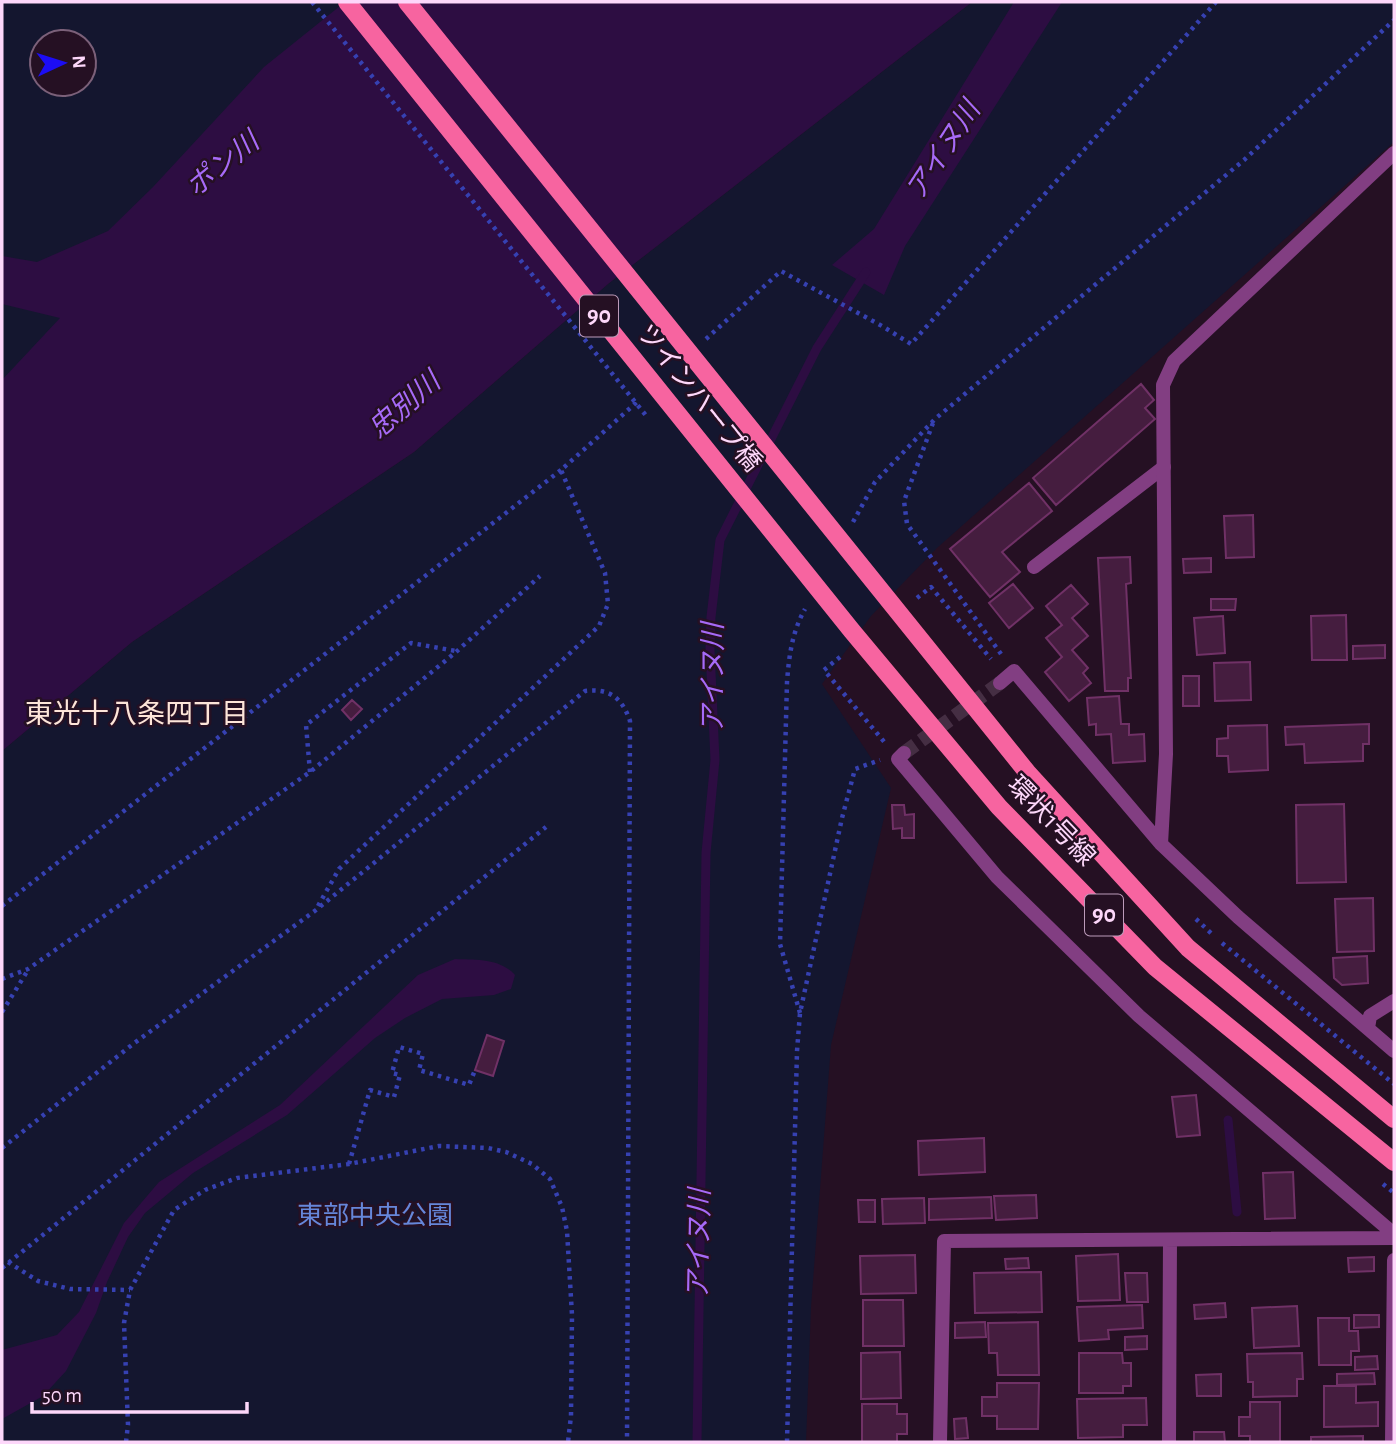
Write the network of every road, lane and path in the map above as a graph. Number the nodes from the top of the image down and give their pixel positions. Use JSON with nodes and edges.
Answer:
{"nodes":[{"id":1,"x":312,"y":2,"type":"edge"},
{"id":2,"x":347,"y":2,"type":"edge"},
{"id":3,"x":407,"y":2,"type":"edge"},
{"id":4,"x":1216,"y":2,"type":"edge"},
{"id":5,"x":1394,"y":20,"type":"edge"},
{"id":6,"x":1394,"y":153,"type":"edge"},
{"id":7,"x":701,"y":344,"type":"dead end"},
{"id":8,"x":641,"y":398,"type":"dead end"},
{"id":9,"x":648,"y":418,"type":"dead end"},
{"id":10,"x":935,"y":419,"type":"junction"},
{"id":11,"x":1164,"y":467,"type":"junction"},
{"id":12,"x":561,"y":470,"type":"junction"},
{"id":13,"x":849,"y":529,"type":"dead end"},
{"id":14,"x":1034,"y":566,"type":"dead end"},
{"id":15,"x":540,"y":576,"type":"dead end"},
{"id":16,"x":917,"y":598,"type":"dead end"},
{"id":17,"x":811,"y":599,"type":"dead end"},
{"id":18,"x":889,"y":603,"type":"joint"},
{"id":19,"x":800,"y":607,"type":"dead end"},
{"id":20,"x":808,"y":617,"type":"dead end"},
{"id":21,"x":852,"y":631,"type":"joint"},
{"id":22,"x":456,"y":652,"type":"junction"},
{"id":23,"x":840,"y":657,"type":"dead end"},
{"id":24,"x":991,"y":659,"type":"dead end"},
{"id":25,"x":1014,"y":671,"type":"junction"},
{"id":26,"x":1000,"y":683,"type":"tunnel mouth"},
{"id":27,"x":887,"y":746,"type":"dead end"},
{"id":28,"x":901,"y":756,"type":"dead end"},
{"id":29,"x":855,"y":769,"type":"dead end"},
{"id":30,"x":310,"y":772,"type":"junction"},
{"id":31,"x":546,"y":827,"type":"dead end"},
{"id":32,"x":1161,"y":844,"type":"junction"},
{"id":33,"x":2,"y":906,"type":"edge"},
{"id":34,"x":316,"y":909,"type":"junction"},
{"id":35,"x":28,"y":969,"type":"junction"},
{"id":36,"x":2,"y":979,"type":"edge"},
{"id":37,"x":1394,"y":1001,"type":"edge"},
{"id":38,"x":2,"y":1012,"type":"edge"},
{"id":39,"x":800,"y":1013,"type":"junction"},
{"id":40,"x":1368,"y":1028,"type":"junction"},
{"id":41,"x":1394,"y":1051,"type":"edge"},
{"id":42,"x":475,"y":1070,"type":"dead end"},
{"id":43,"x":1394,"y":1119,"type":"edge"},
{"id":44,"x":2,"y":1148,"type":"edge"},
{"id":45,"x":1394,"y":1162,"type":"edge"},
{"id":46,"x":349,"y":1164,"type":"junction"},
{"id":47,"x":1394,"y":1236,"type":"edge"},
{"id":48,"x":1170,"y":1240,"type":"junction"},
{"id":49,"x":1394,"y":1260,"type":"edge"},
{"id":50,"x":8,"y":1262,"type":"junction"},
{"id":51,"x":2,"y":1268,"type":"edge"},
{"id":52,"x":130,"y":1290,"type":"junction"},
{"id":53,"x":126,"y":1442,"type":"edge"},
{"id":54,"x":568,"y":1442,"type":"edge"},
{"id":55,"x":627,"y":1442,"type":"edge"},
{"id":56,"x":787,"y":1442,"type":"edge"},
{"id":57,"x":940,"y":1442,"type":"edge"},
{"id":58,"x":1168,"y":1442,"type":"edge"},
{"id":59,"x":1392,"y":1442,"type":"edge"}],
"edges":[{"from":1,"to":9,"type":"path"},
{"from":2,"to":21,"type":"main road","name":"ツインハープ橋","number":"90"},
{"from":3,"to":18,"type":"main road","name":"ツインハープ橋","number":"90"},
{"from":4,"to":7,"type":"path"},
{"from":5,"to":10,"type":"path"},
{"from":6,"to":11,"type":"street"},
{"from":8,"to":12,"type":"path"},
{"from":10,"to":13,"type":"path"},
{"from":10,"to":25,"type":"path"},
{"from":11,"to":14,"type":"street"},
{"from":11,"to":32,"type":"street"},
{"from":12,"to":33,"type":"path"},
{"from":12,"to":34,"type":"path"},
{"from":15,"to":22,"type":"path"},
{"from":16,"to":24,"type":"path"},
{"from":17,"to":39,"type":"path"},
{"from":18,"to":43,"type":"main road","name":"環状1号線","number":"90"},
{"from":19,"to":20,"type":"path"},
{"from":21,"to":45,"type":"main road","name":"環状1号線","number":"90"},
{"from":22,"to":30,"type":"path"},
{"from":22,"to":30,"type":"path"},
{"from":23,"to":27,"type":"path"},
{"from":25,"to":26,"type":"street"},
{"from":25,"to":32,"type":"street"},
{"from":28,"to":47,"type":"street"},
{"from":29,"to":39,"type":"path"},
{"from":30,"to":35,"type":"path"},
{"from":31,"to":50,"type":"path"},
{"from":32,"to":40,"type":"street"},
{"from":34,"to":44,"type":"path"},
{"from":34,"to":55,"type":"path"},
{"from":35,"to":36,"type":"path"},
{"from":35,"to":38,"type":"path"},
{"from":37,"to":40,"type":"street"},
{"from":39,"to":56,"type":"path"},
{"from":40,"to":41,"type":"street"},
{"from":42,"to":46,"type":"path"},
{"from":46,"to":52,"type":"path"},
{"from":46,"to":54,"type":"path"},
{"from":47,"to":48,"type":"street"},
{"from":48,"to":57,"type":"street"},
{"from":48,"to":58,"type":"street"},
{"from":49,"to":59,"type":"street"},
{"from":50,"to":51,"type":"path"},
{"from":50,"to":52,"type":"path"},
{"from":52,"to":53,"type":"path"}]}
